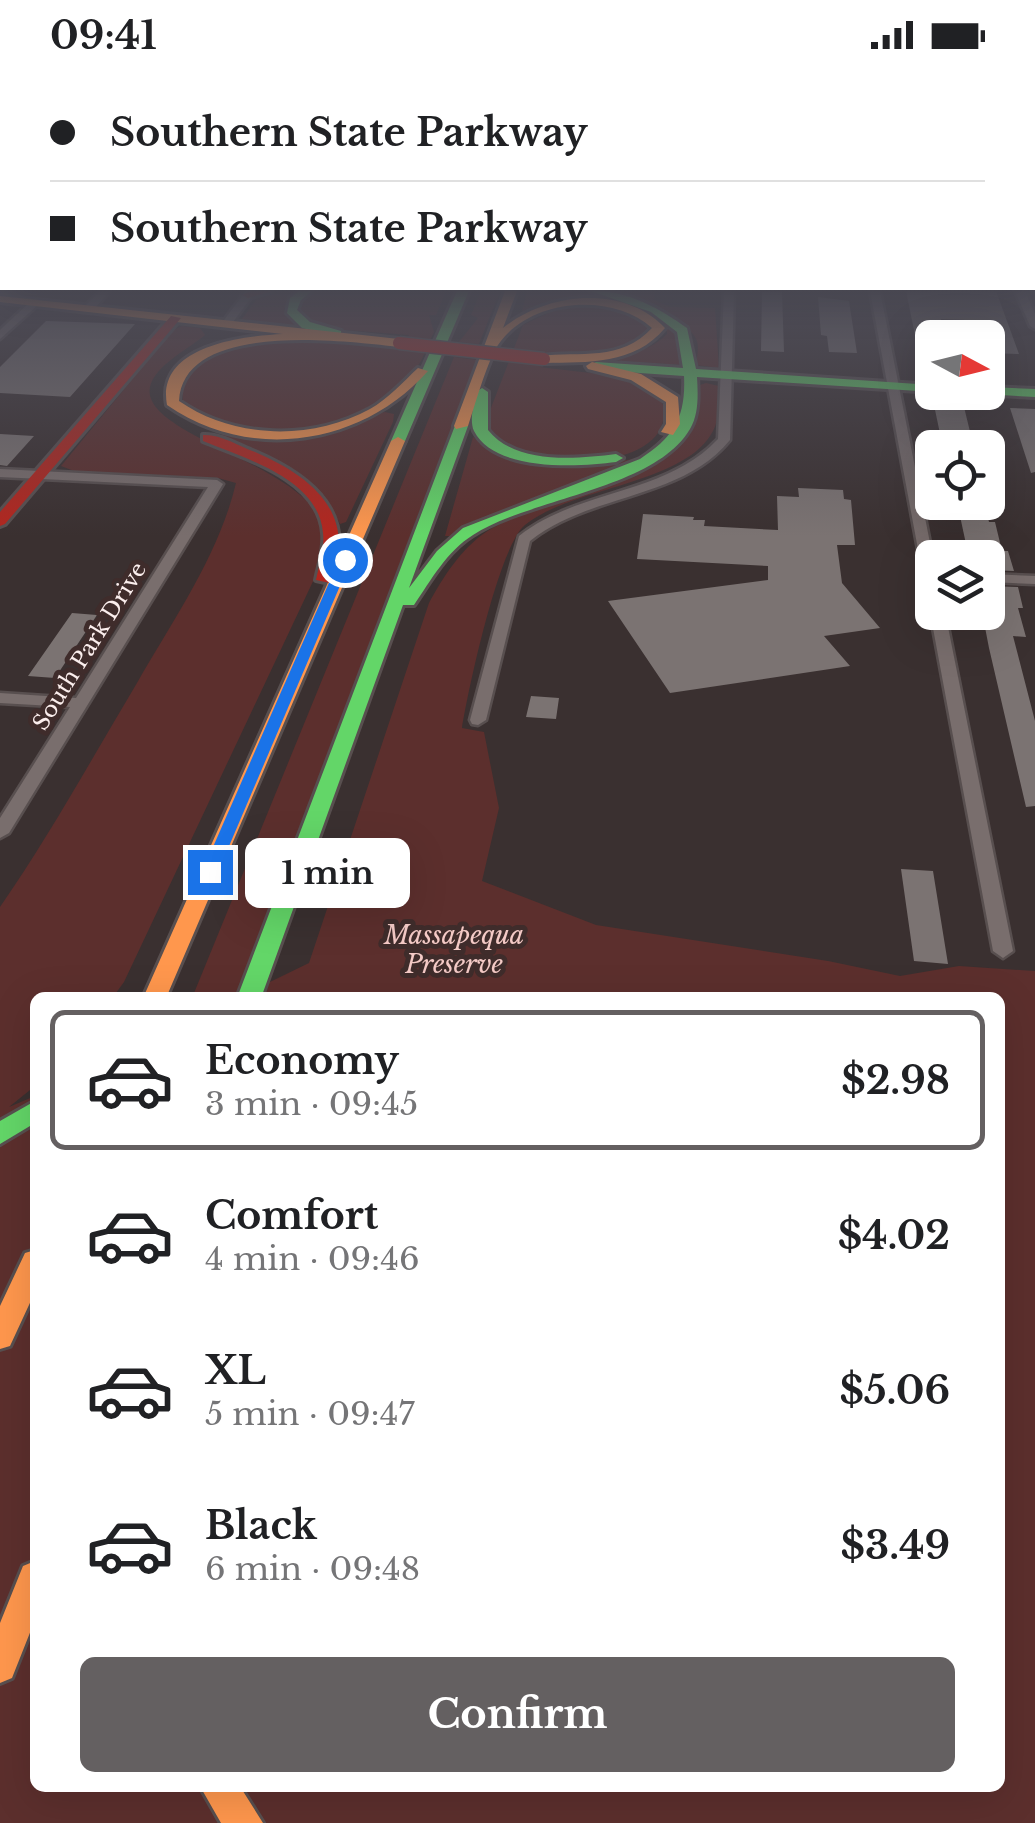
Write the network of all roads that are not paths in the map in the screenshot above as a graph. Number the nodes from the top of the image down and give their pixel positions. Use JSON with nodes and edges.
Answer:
{"nodes":[{"id":1,"x":484,"y":372,"type":"joint"},
{"id":2,"x":127,"y":373,"type":"edge"},
{"id":3,"x":172,"y":373,"type":"edge"},
{"id":4,"x":181,"y":373,"type":"edge"},
{"id":5,"x":421,"y":373,"type":"edge"},
{"id":6,"x":427,"y":373,"type":"edge"},
{"id":7,"x":617,"y":373,"type":"edge"},
{"id":8,"x":661,"y":373,"type":"edge"},
{"id":9,"x":693,"y":373,"type":"edge"},
{"id":10,"x":726,"y":373,"type":"edge"},
{"id":11,"x":891,"y":373,"type":"edge"},
{"id":12,"x":694,"y":376,"type":"junction"},
{"id":13,"x":726,"y":378,"type":"junction"},
{"id":14,"x":894,"y":387,"type":"junction"},
{"id":15,"x":915,"y":388,"type":"edge"},
{"id":16,"x":1005,"y":392,"type":"edge"},
{"id":17,"x":1035,"y":393,"type":"edge"},
{"id":18,"x":0,"y":473,"type":"edge"},
{"id":19,"x":39,"y":475,"type":"junction"},
{"id":20,"x":0,"y":521,"type":"edge"},
{"id":21,"x":924,"y":540,"type":"edge"},
{"id":22,"x":1005,"y":579,"type":"edge"},
{"id":23,"x":1035,"y":580,"type":"edge"},
{"id":24,"x":317,"y":625,"type":"junction"},
{"id":25,"x":941,"y":630,"type":"edge"},
{"id":26,"x":382,"y":635,"type":"junction"},
{"id":27,"x":0,"y":698,"type":"edge"},
{"id":28,"x":81,"y":703,"type":"junction"},
{"id":29,"x":478,"y":720,"type":"dead end"},
{"id":30,"x":252,"y":777,"type":"junction"},
{"id":31,"x":0,"y":833,"type":"edge"},
{"id":32,"x":1003,"y":950,"type":"dead end"},
{"id":33,"x":266,"y":952,"type":"junction"},
{"id":34,"x":137,"y":992,"type":"edge"},
{"id":35,"x":157,"y":992,"type":"edge"},
{"id":36,"x":251,"y":992,"type":"edge"},
{"id":37,"x":261,"y":992,"type":"edge"},
{"id":38,"x":30,"y":1113,"type":"edge"},
{"id":39,"x":0,"y":1134,"type":"edge"},
{"id":40,"x":30,"y":1272,"type":"edge"},
{"id":41,"x":0,"y":1338,"type":"edge"},
{"id":42,"x":30,"y":1590,"type":"edge"},
{"id":43,"x":0,"y":1666,"type":"edge"},
{"id":44,"x":222,"y":1792,"type":"edge"},
{"id":45,"x":244,"y":1823,"type":"edge"}],
"edges":[{"from":1,"to":7,"type":"main road"},
{"from":1,"to":26,"type":"main road"},
{"from":2,"to":19,"type":"main road"},
{"from":3,"to":24,"type":"main road"},
{"from":4,"to":5,"type":"main road"},
{"from":6,"to":24,"type":"main road"},
{"from":8,"to":12,"type":"main road"},
{"from":9,"to":12,"type":"main road"},
{"from":10,"to":13,"type":"street"},
{"from":11,"to":14,"type":"street"},
{"from":12,"to":13,"type":"main road"},
{"from":12,"to":26,"type":"main road"},
{"from":13,"to":14,"type":"main road"},
{"from":13,"to":29,"type":"street"},
{"from":14,"to":15,"type":"main road"},
{"from":14,"to":21,"type":"street"},
{"from":16,"to":17,"type":"main road"},
{"from":18,"to":19,"type":"street"},
{"from":19,"to":20,"type":"main road"},
{"from":19,"to":28,"type":"street","name":"South Park Drive"},
{"from":22,"to":23,"type":"street"},
{"from":24,"to":30,"type":"main road"},
{"from":25,"to":32,"type":"street"},
{"from":26,"to":33,"type":"main road"},
{"from":27,"to":28,"type":"street"},
{"from":28,"to":31,"type":"street","name":"South Park Drive"},
{"from":30,"to":34,"type":"main road"},
{"from":30,"to":35,"type":"main road"},
{"from":33,"to":36,"type":"main road"},
{"from":33,"to":37,"type":"main road"},
{"from":38,"to":39,"type":"main road"},
{"from":40,"to":41,"type":"main road"},
{"from":42,"to":43,"type":"main road"},
{"from":44,"to":45,"type":"main road"}]}
